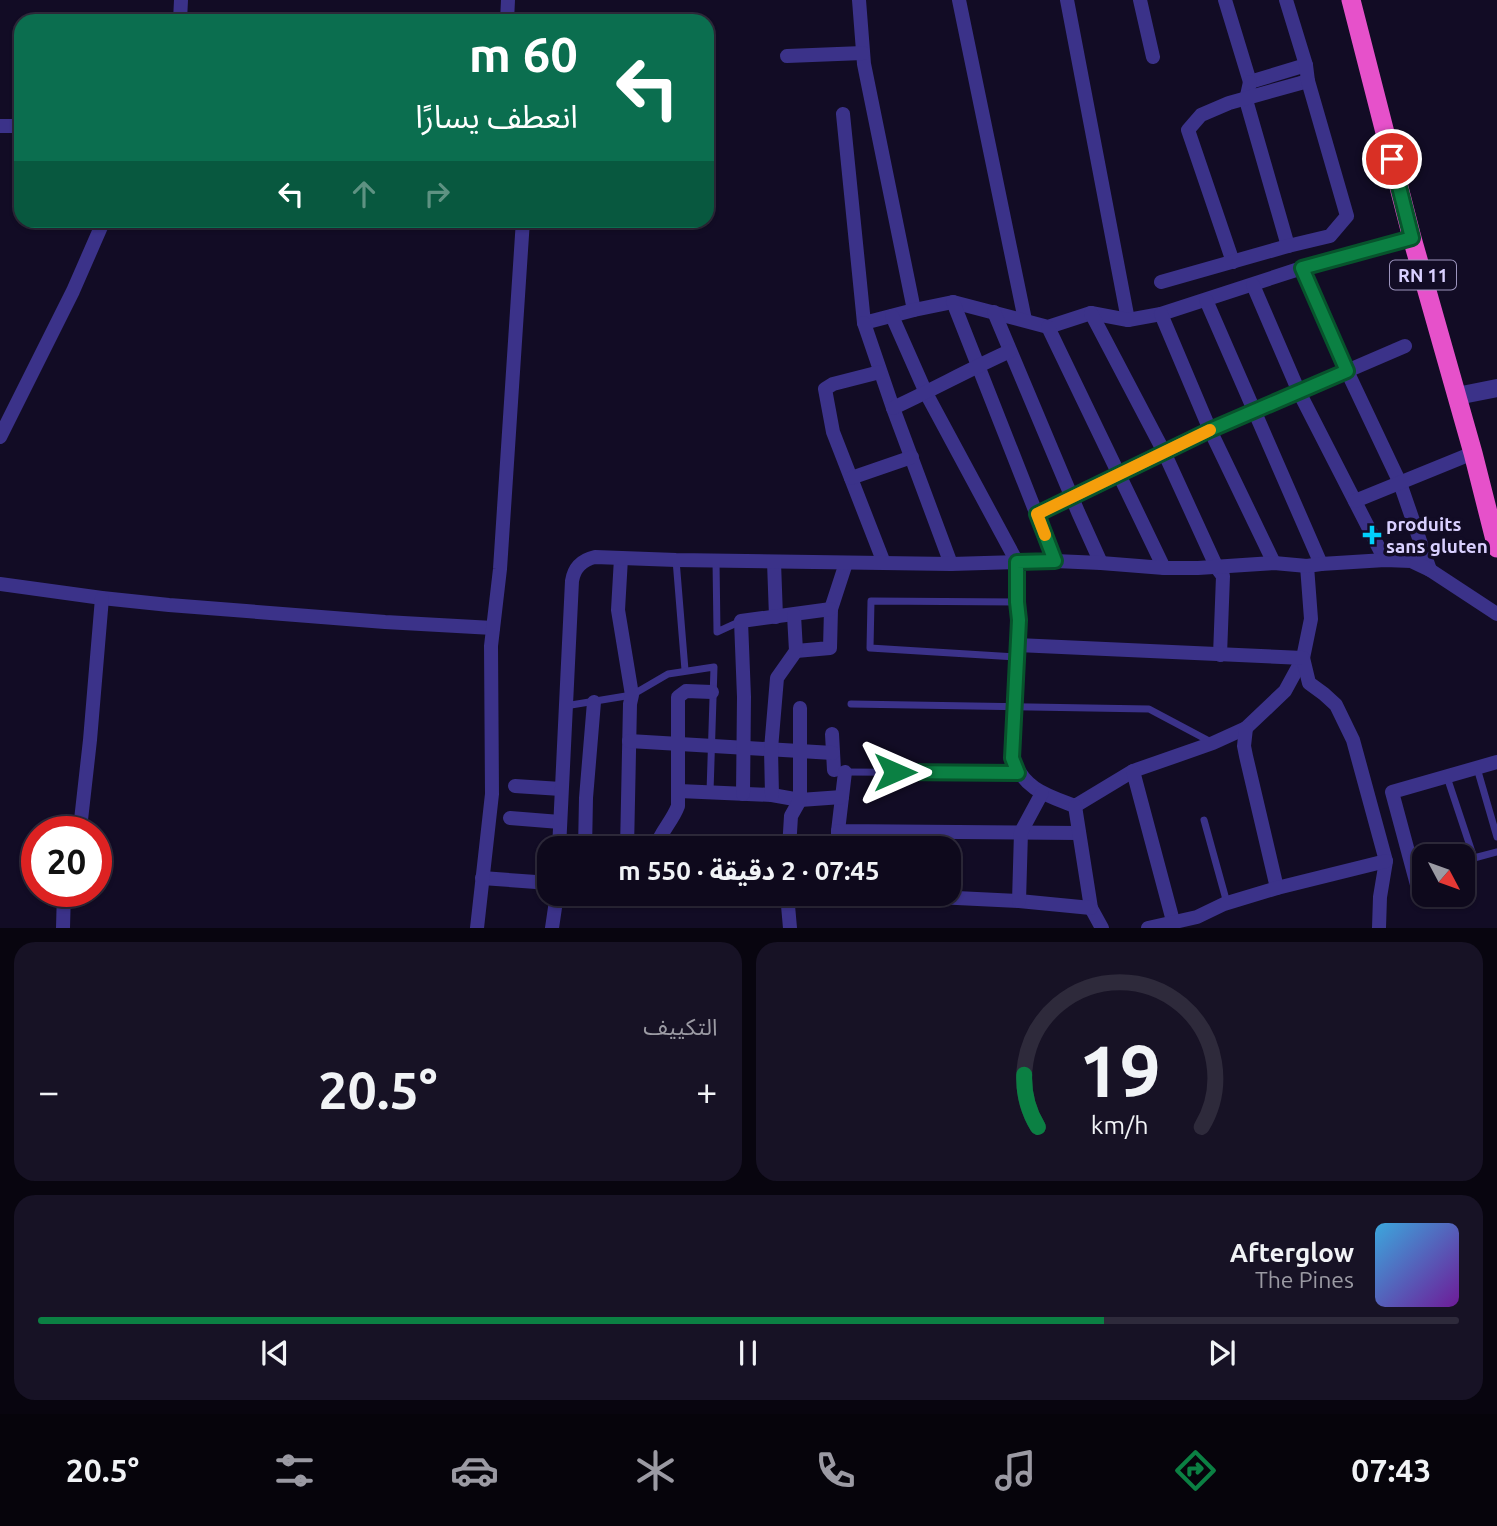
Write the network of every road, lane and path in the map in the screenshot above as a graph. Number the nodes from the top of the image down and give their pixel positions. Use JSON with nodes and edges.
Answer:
{"nodes":[{"id":1,"x":859,"y":0,"type":"edge"},
{"id":2,"x":959,"y":0,"type":"edge"},
{"id":3,"x":1067,"y":0,"type":"edge"},
{"id":4,"x":1140,"y":0,"type":"edge"},
{"id":5,"x":1225,"y":0,"type":"edge"},
{"id":6,"x":1286,"y":0,"type":"edge"},
{"id":7,"x":1351,"y":0,"type":"edge"},
{"id":8,"x":863,"y":53,"type":"junction"},
{"id":9,"x":787,"y":55,"type":"dead end"},
{"id":10,"x":1153,"y":57,"type":"dead end"},
{"id":11,"x":1307,"y":65,"type":"junction"},
{"id":12,"x":1308,"y":81,"type":"junction"},
{"id":13,"x":1250,"y":82,"type":"junction"},
{"id":14,"x":1246,"y":100,"type":"junction"},
{"id":15,"x":843,"y":114,"type":"dead end"},
{"id":16,"x":101,"y":228,"type":"edge"},
{"id":17,"x":522,"y":228,"type":"edge"},
{"id":18,"x":1412,"y":238,"type":"junction"},
{"id":19,"x":1288,"y":246,"type":"junction"},
{"id":20,"x":1233,"y":262,"type":"junction"},
{"id":21,"x":1302,"y":268,"type":"junction"},
{"id":22,"x":1161,"y":282,"type":"dead end"},
{"id":23,"x":1253,"y":285,"type":"junction"},
{"id":24,"x":1206,"y":300,"type":"junction"},
{"id":25,"x":953,"y":302,"type":"junction"},
{"id":26,"x":914,"y":310,"type":"junction"},
{"id":27,"x":994,"y":312,"type":"junction"},
{"id":28,"x":1091,"y":313,"type":"junction"},
{"id":29,"x":1161,"y":314,"type":"junction"},
{"id":30,"x":892,"y":316,"type":"junction"},
{"id":31,"x":1025,"y":320,"type":"junction"},
{"id":32,"x":1128,"y":320,"type":"junction"},
{"id":33,"x":864,"y":323,"type":"junction"},
{"id":34,"x":1048,"y":327,"type":"junction"},
{"id":35,"x":1405,"y":346,"type":"dead end"},
{"id":36,"x":1010,"y":351,"type":"junction"},
{"id":37,"x":978,"y":365,"type":"junction"},
{"id":38,"x":1347,"y":371,"type":"junction"},
{"id":39,"x":880,"y":372,"type":"junction"},
{"id":40,"x":1497,"y":388,"type":"edge"},
{"id":41,"x":1300,"y":392,"type":"junction"},
{"id":42,"x":926,"y":393,"type":"junction"},
{"id":43,"x":1457,"y":396,"type":"junction"},
{"id":44,"x":893,"y":408,"type":"junction"},
{"id":45,"x":1254,"y":411,"type":"junction"},
{"id":46,"x":1210,"y":430,"type":"junction"},
{"id":47,"x":0,"y":437,"type":"edge"},
{"id":48,"x":1164,"y":452,"type":"junction"},
{"id":49,"x":1473,"y":453,"type":"junction"},
{"id":50,"x":912,"y":457,"type":"junction"},
{"id":51,"x":1118,"y":475,"type":"junction"},
{"id":52,"x":851,"y":478,"type":"junction"},
{"id":53,"x":1400,"y":483,"type":"junction"},
{"id":54,"x":1072,"y":498,"type":"junction"},
{"id":55,"x":1355,"y":501,"type":"junction"},
{"id":56,"x":1037,"y":514,"type":"junction"},
{"id":57,"x":1497,"y":548,"type":"edge"},
{"id":58,"x":621,"y":558,"type":"junction"},
{"id":59,"x":676,"y":560,"type":"junction"},
{"id":60,"x":1385,"y":560,"type":"junction"},
{"id":61,"x":716,"y":561,"type":"junction"},
{"id":62,"x":1055,"y":561,"type":"junction"},
{"id":63,"x":774,"y":562,"type":"junction"},
{"id":64,"x":1017,"y":562,"type":"junction"},
{"id":65,"x":846,"y":563,"type":"junction"},
{"id":66,"x":884,"y":563,"type":"junction"},
{"id":67,"x":1101,"y":563,"type":"junction"},
{"id":68,"x":1274,"y":563,"type":"junction"},
{"id":69,"x":951,"y":564,"type":"junction"},
{"id":70,"x":1314,"y":565,"type":"junction"},
{"id":71,"x":1164,"y":568,"type":"junction"},
{"id":72,"x":1217,"y":568,"type":"junction"},
{"id":73,"x":1430,"y":570,"type":"junction"},
{"id":74,"x":0,"y":584,"type":"edge"},
{"id":75,"x":102,"y":598,"type":"junction"},
{"id":76,"x":1017,"y":602,"type":"junction"},
{"id":77,"x":831,"y":609,"type":"junction"},
{"id":78,"x":1497,"y":614,"type":"edge"},
{"id":79,"x":794,"y":615,"type":"junction"},
{"id":80,"x":776,"y":617,"type":"junction"},
{"id":81,"x":741,"y":621,"type":"junction"},
{"id":82,"x":493,"y":628,"type":"junction"},
{"id":83,"x":796,"y":650,"type":"junction"},
{"id":84,"x":1017,"y":651,"type":"junction"},
{"id":85,"x":1220,"y":654,"type":"junction"},
{"id":86,"x":1303,"y":658,"type":"junction"},
{"id":87,"x":685,"y":670,"type":"junction"},
{"id":88,"x":712,"y":692,"type":"junction"},
{"id":89,"x":632,"y":695,"type":"junction"},
{"id":90,"x":594,"y":702,"type":"junction"},
{"id":91,"x":851,"y":704,"type":"dead end"},
{"id":92,"x":565,"y":706,"type":"junction"},
{"id":93,"x":1014,"y":707,"type":"junction"},
{"id":94,"x":800,"y":708,"type":"dead end"},
{"id":95,"x":1246,"y":728,"type":"junction"},
{"id":96,"x":832,"y":734,"type":"dead end"},
{"id":97,"x":629,"y":741,"type":"junction"},
{"id":98,"x":678,"y":743,"type":"junction"},
{"id":99,"x":1213,"y":743,"type":"junction"},
{"id":100,"x":711,"y":745,"type":"junction"},
{"id":101,"x":742,"y":747,"type":"junction"},
{"id":102,"x":771,"y":749,"type":"junction"},
{"id":103,"x":799,"y":751,"type":"junction"},
{"id":104,"x":833,"y":753,"type":"junction"},
{"id":105,"x":1497,"y":762,"type":"edge"},
{"id":106,"x":1477,"y":768,"type":"junction"},
{"id":107,"x":840,"y":771,"type":"junction"},
{"id":108,"x":1133,"y":771,"type":"junction"},
{"id":109,"x":1018,"y":773,"type":"junction"},
{"id":110,"x":1447,"y":776,"type":"junction"},
{"id":111,"x":515,"y":786,"type":"dead end"},
{"id":112,"x":561,"y":789,"type":"junction"},
{"id":113,"x":679,"y":791,"type":"junction"},
{"id":114,"x":710,"y":793,"type":"junction"},
{"id":115,"x":1042,"y":793,"type":"junction"},
{"id":116,"x":743,"y":794,"type":"junction"},
{"id":117,"x":772,"y":795,"type":"junction"},
{"id":118,"x":842,"y":797,"type":"junction"},
{"id":119,"x":800,"y":800,"type":"junction"},
{"id":120,"x":1075,"y":806,"type":"junction"},
{"id":121,"x":81,"y":816,"type":"edge"},
{"id":122,"x":510,"y":817,"type":"dead end"},
{"id":123,"x":1204,"y":820,"type":"dead end"},
{"id":124,"x":560,"y":822,"type":"junction"},
{"id":125,"x":838,"y":831,"type":"junction"},
{"id":126,"x":1021,"y":832,"type":"junction"},
{"id":127,"x":1079,"y":834,"type":"junction"},
{"id":128,"x":559,"y":836,"type":"edge"},
{"id":129,"x":585,"y":836,"type":"edge"},
{"id":130,"x":627,"y":836,"type":"edge"},
{"id":131,"x":660,"y":836,"type":"edge"},
{"id":132,"x":790,"y":836,"type":"edge"},
{"id":133,"x":838,"y":836,"type":"edge"},
{"id":134,"x":1497,"y":837,"type":"edge"},
{"id":135,"x":1497,"y":852,"type":"edge"},
{"id":136,"x":1386,"y":860,"type":"junction"},
{"id":137,"x":1412,"y":866,"type":"edge"},
{"id":138,"x":482,"y":878,"type":"junction"},
{"id":139,"x":537,"y":882,"type":"edge"},
{"id":140,"x":1277,"y":888,"type":"junction"},
{"id":141,"x":961,"y":898,"type":"edge"},
{"id":142,"x":1019,"y":901,"type":"junction"},
{"id":143,"x":1227,"y":903,"type":"junction"},
{"id":144,"x":555,"y":906,"type":"edge"},
{"id":145,"x":788,"y":906,"type":"edge"},
{"id":146,"x":64,"y":907,"type":"edge"},
{"id":147,"x":1091,"y":908,"type":"junction"},
{"id":148,"x":1173,"y":921,"type":"junction"},
{"id":149,"x":1198,"y":922,"type":"edge"},
{"id":150,"x":63,"y":928,"type":"edge"},
{"id":151,"x":477,"y":928,"type":"edge"},
{"id":152,"x":552,"y":928,"type":"edge"},
{"id":153,"x":790,"y":928,"type":"edge"},
{"id":154,"x":1102,"y":928,"type":"edge"},
{"id":155,"x":1148,"y":928,"type":"edge"},
{"id":156,"x":1379,"y":928,"type":"edge"}],
"edges":[{"from":1,"to":8,"type":"street"},
{"from":2,"to":31,"type":"street"},
{"from":3,"to":32,"type":"street"},
{"from":4,"to":10,"type":"street"},
{"from":5,"to":13,"type":"street"},
{"from":6,"to":11,"type":"street"},
{"from":7,"to":18,"type":"highway","number":"RN 11"},
{"from":8,"to":9,"type":"street"},
{"from":8,"to":26,"type":"street"},
{"from":11,"to":12,"type":"street"},
{"from":11,"to":13,"type":"street"},
{"from":12,"to":14,"type":"street"},
{"from":12,"to":19,"type":"street"},
{"from":13,"to":14,"type":"street"},
{"from":14,"to":19,"type":"street"},
{"from":14,"to":20,"type":"street"},
{"from":15,"to":33,"type":"street"},
{"from":16,"to":47,"type":"street"},
{"from":17,"to":82,"type":"street"},
{"from":18,"to":21,"type":"street"},
{"from":18,"to":43,"type":"highway","number":"RN 11"},
{"from":19,"to":20,"type":"street"},
{"from":20,"to":22,"type":"street"},
{"from":21,"to":23,"type":"street"},
{"from":21,"to":38,"type":"street"},
{"from":23,"to":24,"type":"street"},
{"from":23,"to":41,"type":"street"},
{"from":24,"to":29,"type":"street"},
{"from":24,"to":45,"type":"street"},
{"from":25,"to":26,"type":"street"},
{"from":25,"to":27,"type":"street"},
{"from":25,"to":37,"type":"street"},
{"from":26,"to":30,"type":"street"},
{"from":27,"to":31,"type":"street"},
{"from":27,"to":36,"type":"street"},
{"from":28,"to":32,"type":"street"},
{"from":28,"to":34,"type":"street"},
{"from":28,"to":48,"type":"street"},
{"from":29,"to":32,"type":"street"},
{"from":29,"to":46,"type":"street"},
{"from":30,"to":33,"type":"street"},
{"from":30,"to":42,"type":"street"},
{"from":31,"to":34,"type":"street"},
{"from":33,"to":39,"type":"street"},
{"from":34,"to":51,"type":"street"},
{"from":35,"to":38,"type":"street"},
{"from":36,"to":37,"type":"street"},
{"from":36,"to":54,"type":"street"},
{"from":37,"to":42,"type":"street"},
{"from":37,"to":56,"type":"street"},
{"from":38,"to":41,"type":"street"},
{"from":38,"to":53,"type":"street"},
{"from":39,"to":44,"type":"street"},
{"from":39,"to":52,"type":"street"},
{"from":40,"to":43,"type":"street"},
{"from":41,"to":45,"type":"street"},
{"from":41,"to":55,"type":"street"},
{"from":42,"to":44,"type":"street"},
{"from":42,"to":64,"type":"street"},
{"from":43,"to":49,"type":"highway","number":"RN 11"},
{"from":44,"to":50,"type":"street"},
{"from":45,"to":46,"type":"street"},
{"from":45,"to":70,"type":"street"},
{"from":46,"to":48,"type":"street"},
{"from":46,"to":68,"type":"street"},
{"from":48,"to":51,"type":"street"},
{"from":48,"to":72,"type":"street"},
{"from":49,"to":53,"type":"street"},
{"from":49,"to":57,"type":"highway","number":"RN 11"},
{"from":50,"to":52,"type":"street"},
{"from":50,"to":69,"type":"street"},
{"from":51,"to":54,"type":"street"},
{"from":51,"to":71,"type":"street"},
{"from":52,"to":66,"type":"street"},
{"from":53,"to":55,"type":"street"},
{"from":53,"to":73,"type":"street"},
{"from":54,"to":56,"type":"street"},
{"from":54,"to":67,"type":"street"},
{"from":55,"to":60,"type":"street"},
{"from":56,"to":62,"type":"street"},
{"from":58,"to":59,"type":"street"},
{"from":58,"to":89,"type":"street"},
{"from":58,"to":92,"type":"street"},
{"from":59,"to":61,"type":"street"},
{"from":59,"to":87,"type":"lane"},
{"from":60,"to":70,"type":"street"},
{"from":60,"to":73,"type":"street"},
{"from":61,"to":63,"type":"street"},
{"from":61,"to":81,"type":"lane"},
{"from":62,"to":64,"type":"street"},
{"from":62,"to":67,"type":"street"},
{"from":63,"to":65,"type":"street"},
{"from":63,"to":80,"type":"street"},
{"from":64,"to":69,"type":"street"},
{"from":64,"to":76,"type":"street"},
{"from":65,"to":66,"type":"street"},
{"from":65,"to":77,"type":"street"},
{"from":66,"to":69,"type":"street"},
{"from":67,"to":71,"type":"street"},
{"from":68,"to":70,"type":"street"},
{"from":68,"to":72,"type":"street"},
{"from":70,"to":86,"type":"street"},
{"from":71,"to":72,"type":"street"},
{"from":72,"to":85,"type":"street"},
{"from":73,"to":78,"type":"street"},
{"from":74,"to":75,"type":"street"},
{"from":75,"to":82,"type":"street"},
{"from":75,"to":121,"type":"street"},
{"from":76,"to":84,"type":"street"},
{"from":76,"to":84,"type":"lane"},
{"from":77,"to":79,"type":"street"},
{"from":77,"to":83,"type":"street"},
{"from":79,"to":80,"type":"street"},
{"from":79,"to":83,"type":"street"},
{"from":80,"to":81,"type":"street"},
{"from":81,"to":101,"type":"street"},
{"from":82,"to":138,"type":"street"},
{"from":83,"to":102,"type":"street"},
{"from":84,"to":85,"type":"street"},
{"from":84,"to":93,"type":"street"},
{"from":85,"to":86,"type":"street"},
{"from":86,"to":95,"type":"street"},
{"from":86,"to":136,"type":"street"},
{"from":87,"to":88,"type":"lane"},
{"from":87,"to":89,"type":"lane"},
{"from":88,"to":98,"type":"street"},
{"from":88,"to":100,"type":"lane"},
{"from":89,"to":90,"type":"lane"},
{"from":89,"to":97,"type":"street"},
{"from":90,"to":92,"type":"lane"},
{"from":90,"to":129,"type":"street"},
{"from":91,"to":93,"type":"lane"},
{"from":92,"to":112,"type":"street"},
{"from":93,"to":99,"type":"lane"},
{"from":93,"to":109,"type":"street"},
{"from":94,"to":103,"type":"street"},
{"from":95,"to":99,"type":"street"},
{"from":95,"to":140,"type":"street"},
{"from":96,"to":104,"type":"street"},
{"from":97,"to":98,"type":"street"},
{"from":97,"to":130,"type":"street"},
{"from":98,"to":100,"type":"street"},
{"from":98,"to":113,"type":"street"},
{"from":99,"to":108,"type":"street"},
{"from":100,"to":101,"type":"street"},
{"from":100,"to":114,"type":"lane"},
{"from":101,"to":102,"type":"street"},
{"from":101,"to":116,"type":"street"},
{"from":102,"to":103,"type":"street"},
{"from":102,"to":117,"type":"street"},
{"from":103,"to":104,"type":"street"},
{"from":103,"to":119,"type":"street"},
{"from":104,"to":107,"type":"street"},
{"from":105,"to":106,"type":"street"},
{"from":106,"to":110,"type":"street"},
{"from":106,"to":134,"type":"lane"},
{"from":107,"to":109,"type":"lane"},
{"from":107,"to":118,"type":"street"},
{"from":108,"to":120,"type":"street"},
{"from":108,"to":148,"type":"street"},
{"from":109,"to":115,"type":"street"},
{"from":110,"to":135,"type":"lane"},
{"from":110,"to":137,"type":"street"},
{"from":111,"to":112,"type":"street"},
{"from":112,"to":124,"type":"street"},
{"from":113,"to":114,"type":"street"},
{"from":113,"to":131,"type":"street"},
{"from":114,"to":116,"type":"street"},
{"from":115,"to":120,"type":"street"},
{"from":115,"to":126,"type":"street"},
{"from":116,"to":117,"type":"street"},
{"from":117,"to":119,"type":"street"},
{"from":118,"to":119,"type":"street"},
{"from":118,"to":125,"type":"street"},
{"from":119,"to":132,"type":"street"},
{"from":120,"to":127,"type":"street"},
{"from":122,"to":124,"type":"street"},
{"from":123,"to":143,"type":"lane"},
{"from":124,"to":128,"type":"street"},
{"from":125,"to":126,"type":"street"},
{"from":125,"to":133,"type":"street"},
{"from":126,"to":127,"type":"street"},
{"from":126,"to":142,"type":"street"},
{"from":127,"to":147,"type":"street"},
{"from":136,"to":140,"type":"street"},
{"from":136,"to":156,"type":"street"},
{"from":138,"to":139,"type":"street"},
{"from":138,"to":151,"type":"street"},
{"from":140,"to":143,"type":"street"},
{"from":141,"to":142,"type":"street"},
{"from":142,"to":147,"type":"street"},
{"from":143,"to":149,"type":"street"},
{"from":144,"to":152,"type":"street"},
{"from":145,"to":153,"type":"street"},
{"from":146,"to":150,"type":"street"},
{"from":147,"to":154,"type":"street"},
{"from":148,"to":149,"type":"street"},
{"from":148,"to":155,"type":"street"}]}
